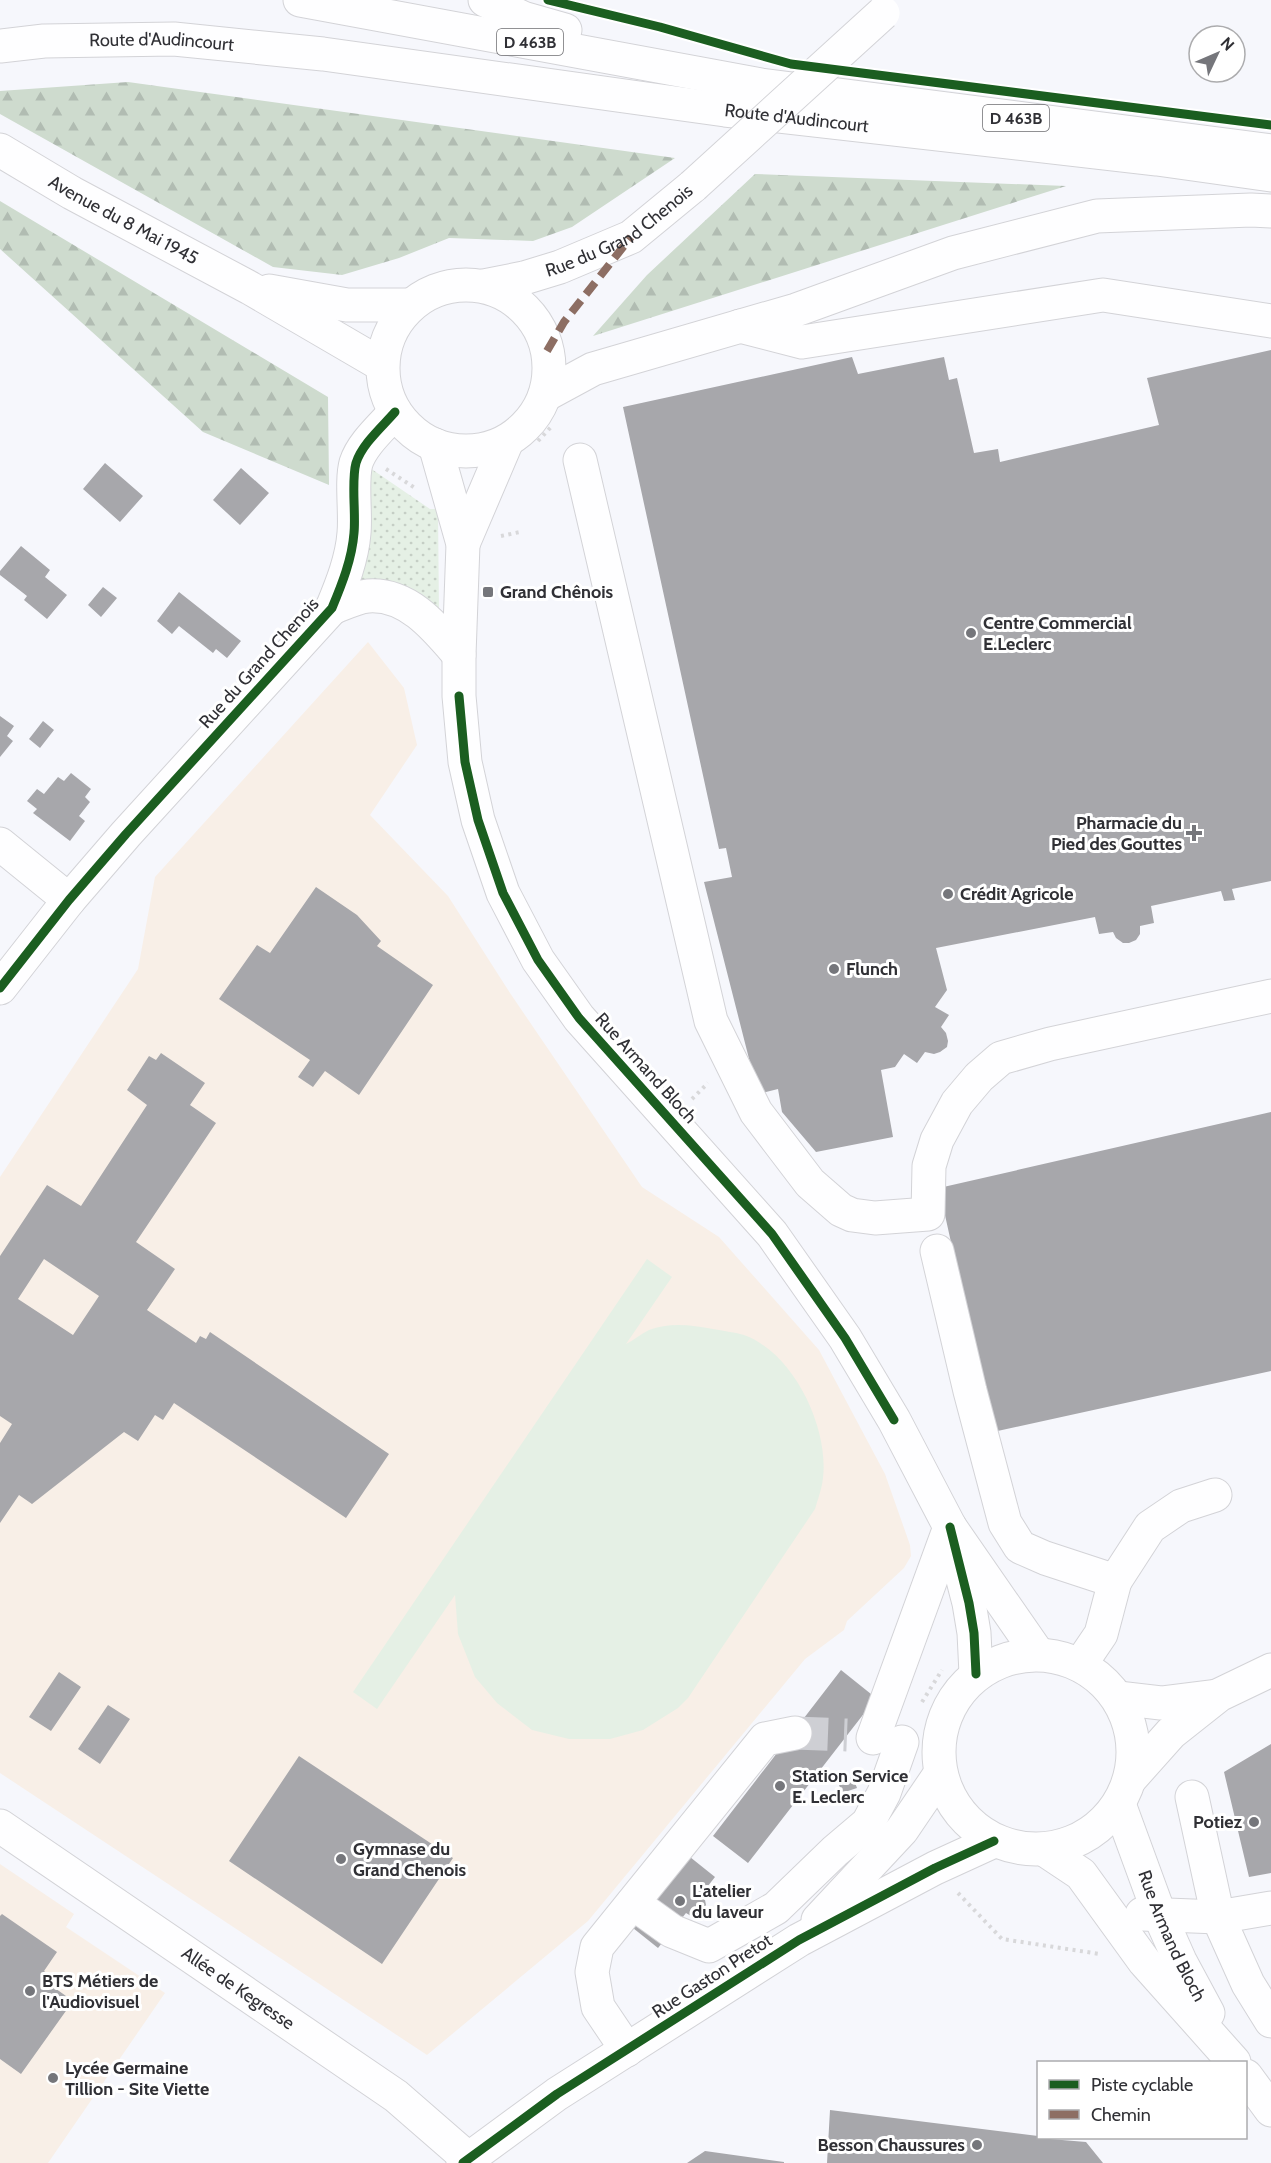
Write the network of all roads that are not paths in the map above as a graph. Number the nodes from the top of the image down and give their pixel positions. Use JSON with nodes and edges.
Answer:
{"nodes":[{"id":1,"x":287,"y":0,"type":"edge"},
{"id":2,"x":300,"y":0,"type":"edge"},
{"id":3,"x":485,"y":0,"type":"edge"},
{"id":4,"x":366,"y":6,"type":"edge"},
{"id":5,"x":890,"y":6,"type":"edge"},
{"id":6,"x":0,"y":46,"type":"edge"},
{"id":7,"x":323,"y":54,"type":"junction"},
{"id":8,"x":761,"y":85,"type":"junction"},
{"id":9,"x":0,"y":150,"type":"edge"},
{"id":10,"x":1271,"y":151,"type":"edge"},
{"id":11,"x":1271,"y":176,"type":"edge"},
{"id":12,"x":1271,"y":211,"type":"edge"},
{"id":13,"x":484,"y":286,"type":"junction"},
{"id":14,"x":250,"y":288,"type":"junction"},
{"id":15,"x":410,"y":305,"type":"junction"},
{"id":16,"x":1271,"y":321,"type":"edge"},
{"id":17,"x":740,"y":326,"type":"junction"},
{"id":18,"x":382,"y":365,"type":"junction"},
{"id":19,"x":545,"y":395,"type":"junction"},
{"id":20,"x":395,"y":412,"type":"junction"},
{"id":21,"x":507,"y":441,"type":"junction"},
{"id":22,"x":435,"y":445,"type":"junction"},
{"id":23,"x":580,"y":460,"type":"dead end"},
{"id":24,"x":463,"y":544,"type":"junction"},
{"id":25,"x":332,"y":608,"type":"junction"},
{"id":26,"x":459,"y":655,"type":"junction"},
{"id":27,"x":0,"y":844,"type":"edge"},
{"id":28,"x":69,"y":900,"type":"junction"},
{"id":29,"x":0,"y":988,"type":"edge"},
{"id":30,"x":1271,"y":996,"type":"edge"},
{"id":31,"x":937,"y":1251,"type":"dead end"},
{"id":32,"x":1215,"y":1495,"type":"dead end"},
{"id":33,"x":950,"y":1527,"type":"junction"},
{"id":34,"x":1115,"y":1581,"type":"junction"},
{"id":35,"x":1038,"y":1654,"type":"junction"},
{"id":36,"x":1080,"y":1665,"type":"junction"},
{"id":37,"x":1271,"y":1670,"type":"edge"},
{"id":38,"x":976,"y":1674,"type":"junction"},
{"id":39,"x":1219,"y":1695,"type":"junction"},
{"id":40,"x":1118,"y":1698,"type":"junction"},
{"id":41,"x":795,"y":1733,"type":"tunnel mouth"},
{"id":42,"x":874,"y":1739,"type":"junction"},
{"id":43,"x":939,"y":1760,"type":"junction"},
{"id":44,"x":1125,"y":1792,"type":"junction"},
{"id":45,"x":1191,"y":1797,"type":"dead end"},
{"id":46,"x":0,"y":1826,"type":"edge"},
{"id":47,"x":994,"y":1840,"type":"junction"},
{"id":48,"x":1045,"y":1850,"type":"junction"},
{"id":49,"x":1099,"y":1897,"type":"junction"},
{"id":50,"x":633,"y":1903,"type":"junction"},
{"id":51,"x":1271,"y":1908,"type":"edge"},
{"id":52,"x":1160,"y":1916,"type":"junction"},
{"id":53,"x":1218,"y":1917,"type":"junction"},
{"id":54,"x":799,"y":1940,"type":"junction"},
{"id":55,"x":1271,"y":2020,"type":"edge"},
{"id":56,"x":627,"y":2050,"type":"junction"},
{"id":57,"x":1233,"y":2061,"type":"edge"},
{"id":58,"x":1235,"y":2061,"type":"edge"},
{"id":59,"x":1247,"y":2079,"type":"edge"},
{"id":60,"x":1271,"y":2110,"type":"edge"},
{"id":61,"x":469,"y":2161,"type":"edge"}],
"edges":[{"from":1,"to":7,"type":"street"},
{"from":2,"to":4,"type":"street","name":"Route d'Audincourt","number":"D 463B"},
{"from":3,"to":8,"type":"street","name":"Route d'Audincourt"},
{"from":4,"to":7,"type":"street"},
{"from":4,"to":8,"type":"street","name":"Route d'Audincourt","number":"D 463B"},
{"from":5,"to":13,"type":"street","name":"Rue du Grand Chenois","bridge":true},
{"from":6,"to":7,"type":"street","name":"Route d'Audincourt","number":"D 463B"},
{"from":7,"to":11,"type":"street","name":"Route d'Audincourt","number":"D 463B"},
{"from":8,"to":10,"type":"street","name":"Route d'Audincourt","number":"D 463B"},
{"from":9,"to":14,"type":"street","name":"Avenue du 8 Mai 1945"},
{"from":12,"to":17,"type":"street"},
{"from":13,"to":15,"type":"street"},
{"from":13,"to":19,"type":"street"},
{"from":14,"to":15,"type":"street","name":"Avenue du 8 Mai 1945"},
{"from":14,"to":18,"type":"street","name":"Avenue du 8 Mai 1945"},
{"from":15,"to":18,"type":"street"},
{"from":16,"to":17,"type":"street"},
{"from":17,"to":19,"type":"street"},
{"from":18,"to":20,"type":"street"},
{"from":19,"to":21,"type":"street"},
{"from":20,"to":22,"type":"street"},
{"from":20,"to":25,"type":"street","name":"Rue du Grand Chenois"},
{"from":21,"to":22,"type":"street"},
{"from":21,"to":24,"type":"street","name":"Rue Armand Bloch"},
{"from":22,"to":24,"type":"street","name":"Rue Armand Bloch"},
{"from":23,"to":30,"type":"street"},
{"from":24,"to":26,"type":"street","name":"Rue Armand Bloch"},
{"from":25,"to":26,"type":"street"},
{"from":25,"to":28,"type":"street","name":"Rue du Grand Chenois"},
{"from":26,"to":33,"type":"street","name":"Rue Armand Bloch"},
{"from":27,"to":28,"type":"street"},
{"from":28,"to":29,"type":"street","name":"Rue du Grand Chenois"},
{"from":31,"to":34,"type":"street"},
{"from":32,"to":34,"type":"street"},
{"from":33,"to":35,"type":"street","name":"Rue Armand Bloch"},
{"from":33,"to":38,"type":"street","name":"Rue Armand Bloch"},
{"from":33,"to":42,"type":"street"},
{"from":34,"to":36,"type":"street"},
{"from":35,"to":36,"type":"street"},
{"from":35,"to":38,"type":"street"},
{"from":36,"to":40,"type":"street"},
{"from":37,"to":39,"type":"street"},
{"from":38,"to":43,"type":"street"},
{"from":39,"to":40,"type":"street"},
{"from":39,"to":44,"type":"street"},
{"from":40,"to":44,"type":"street"},
{"from":41,"to":50,"type":"street"},
{"from":42,"to":43,"type":"street"},
{"from":42,"to":50,"type":"street"},
{"from":43,"to":47,"type":"street"},
{"from":43,"to":54,"type":"street","name":"Rue Gaston Pretot"},
{"from":44,"to":48,"type":"street"},
{"from":44,"to":52,"type":"street","name":"Rue Armand Bloch"},
{"from":45,"to":53,"type":"street"},
{"from":46,"to":61,"type":"street","name":"Allée de Kegresse"},
{"from":47,"to":48,"type":"street"},
{"from":47,"to":54,"type":"street","name":"Rue Gaston Pretot"},
{"from":48,"to":49,"type":"street"},
{"from":49,"to":52,"type":"street"},
{"from":49,"to":57,"type":"street"},
{"from":50,"to":56,"type":"street"},
{"from":51,"to":53,"type":"street"},
{"from":52,"to":53,"type":"street"},
{"from":52,"to":58,"type":"street","name":"Rue Armand Bloch"},
{"from":53,"to":55,"type":"street"},
{"from":54,"to":56,"type":"street","name":"Rue Gaston Pretot"},
{"from":56,"to":61,"type":"street","name":"Rue Gaston Pretot"},
{"from":59,"to":60,"type":"street","name":"Rue Armand Bloch"}]}
